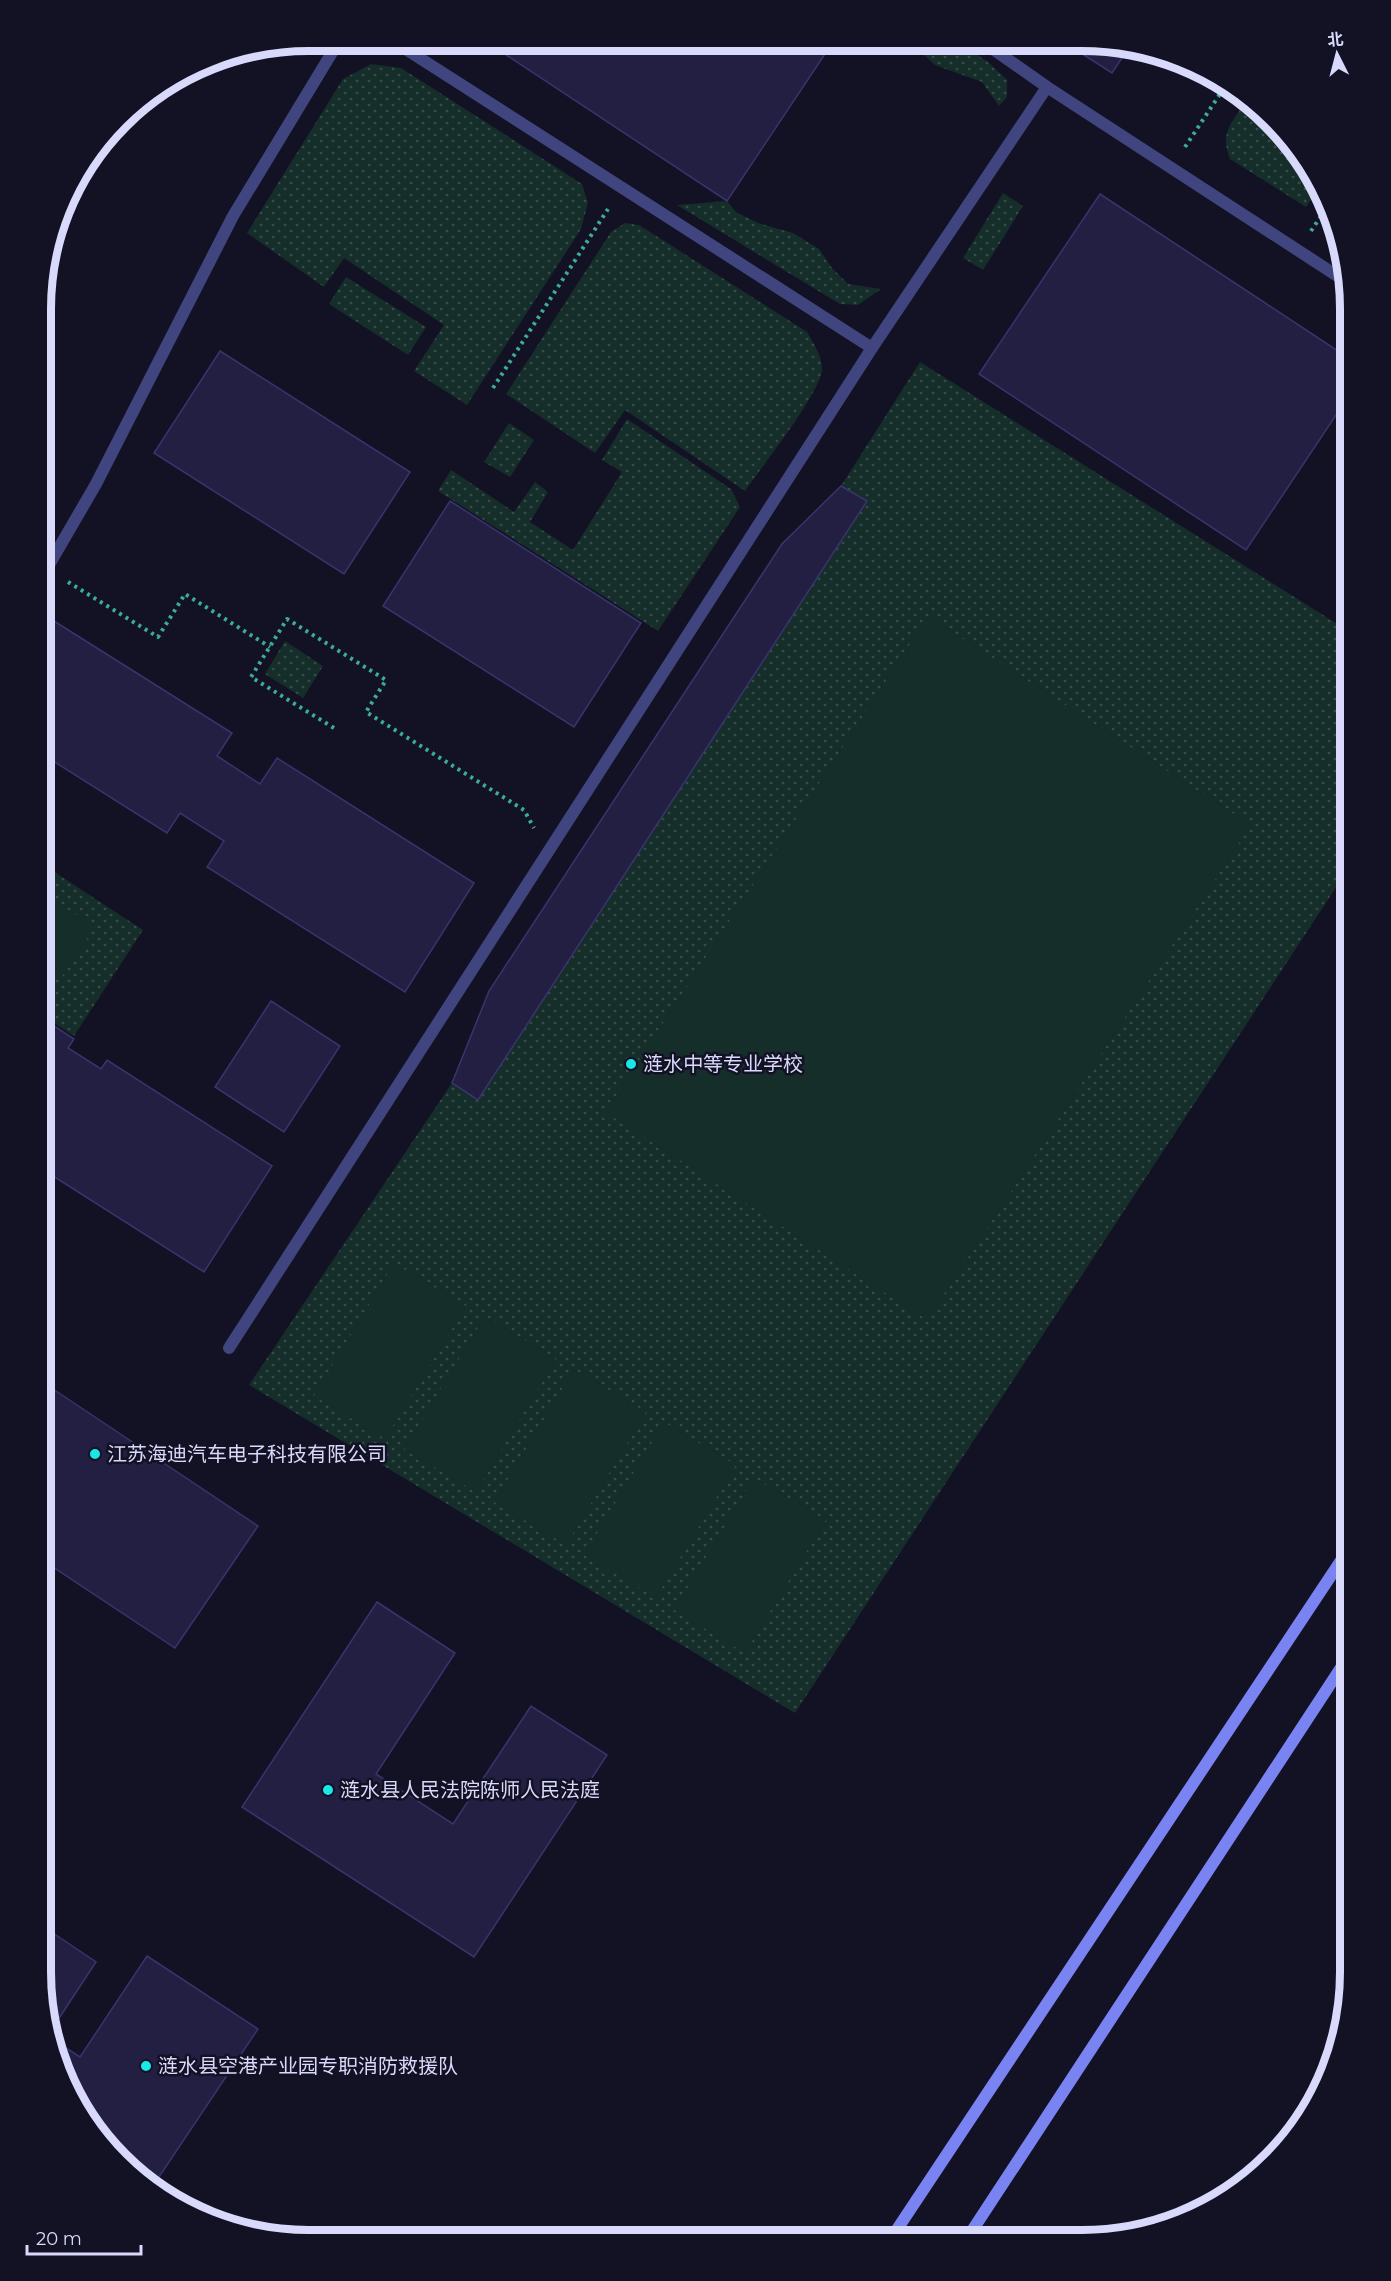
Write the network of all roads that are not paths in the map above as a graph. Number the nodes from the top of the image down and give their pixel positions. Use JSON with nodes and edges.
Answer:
{"nodes":[{"id":1,"x":333,"y":51,"type":"edge"},
{"id":2,"x":409,"y":51,"type":"edge"},
{"id":3,"x":996,"y":51,"type":"edge"},
{"id":4,"x":1047,"y":87,"type":"junction"},
{"id":5,"x":1338,"y":277,"type":"edge"},
{"id":6,"x":872,"y":348,"type":"junction"},
{"id":7,"x":51,"y":563,"type":"edge"},
{"id":8,"x":229,"y":1348,"type":"dead end"},
{"id":9,"x":1340,"y":1562,"type":"edge"},
{"id":10,"x":1340,"y":1669,"type":"edge"},
{"id":11,"x":897,"y":2230,"type":"edge"},
{"id":12,"x":973,"y":2230,"type":"edge"}],
"edges":[{"from":1,"to":7,"type":"lane"},
{"from":2,"to":6,"type":"lane"},
{"from":3,"to":4,"type":"lane"},
{"from":4,"to":5,"type":"lane"},
{"from":4,"to":6,"type":"lane"},
{"from":6,"to":8,"type":"lane"},
{"from":9,"to":11,"type":"street"},
{"from":10,"to":12,"type":"street"}]}
